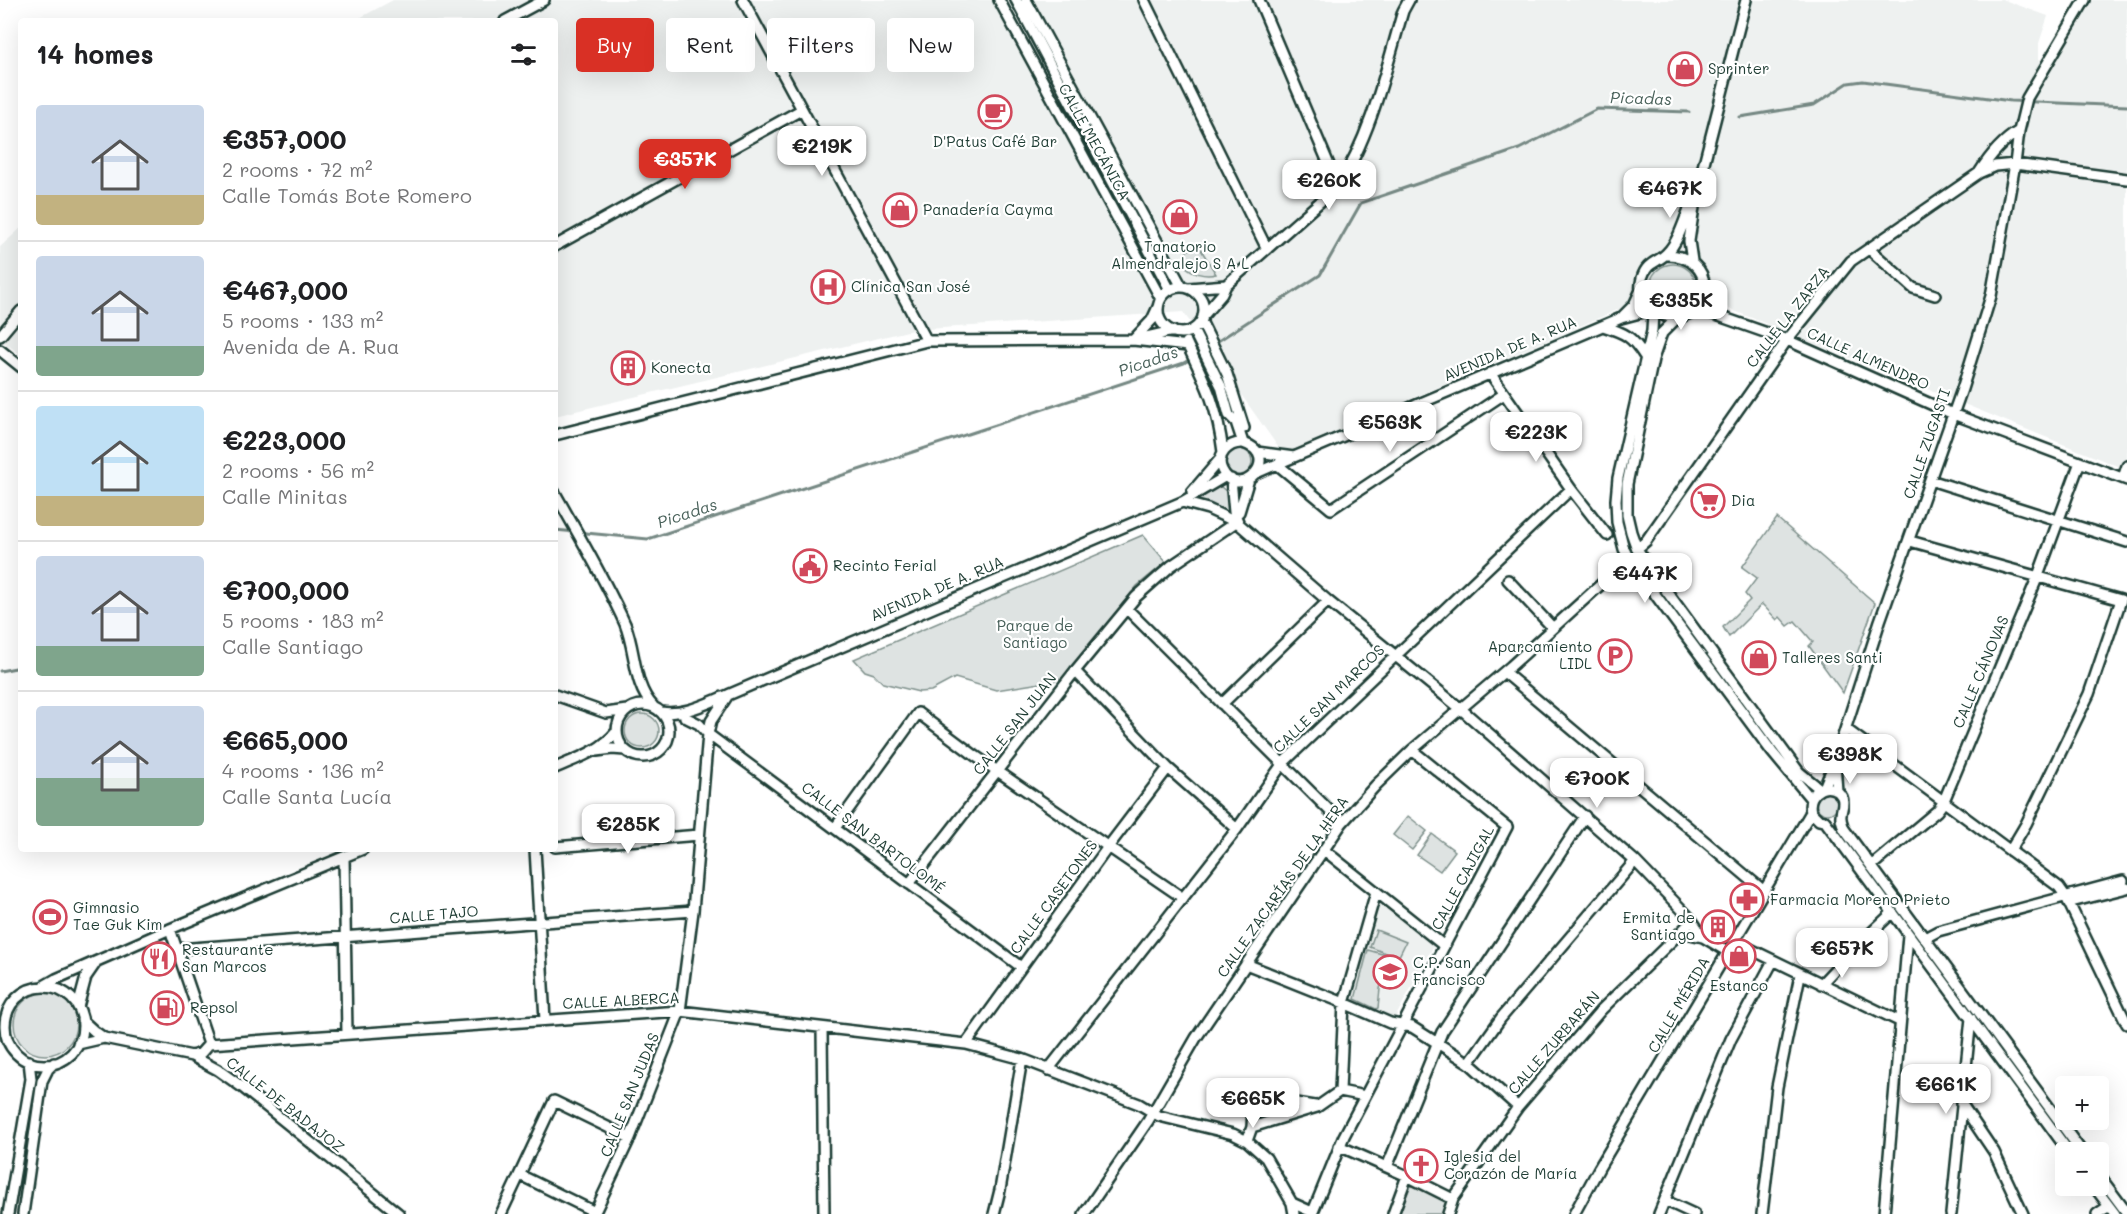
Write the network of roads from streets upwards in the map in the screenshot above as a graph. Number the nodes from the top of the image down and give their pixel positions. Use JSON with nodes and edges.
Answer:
{"nodes":[{"id":1,"x":544,"y":0,"type":"edge"},
{"id":2,"x":743,"y":0,"type":"edge"},
{"id":3,"x":999,"y":0,"type":"edge"},
{"id":4,"x":1016,"y":0,"type":"edge"},
{"id":5,"x":1026,"y":0,"type":"edge"},
{"id":6,"x":1144,"y":0,"type":"edge"},
{"id":7,"x":1259,"y":0,"type":"edge"},
{"id":8,"x":1409,"y":0,"type":"edge"},
{"id":9,"x":1746,"y":0,"type":"edge"},
{"id":10,"x":2085,"y":0,"type":"edge"},
{"id":11,"x":511,"y":18,"type":"edge"},
{"id":12,"x":801,"y":110,"type":"junction"},
{"id":13,"x":2019,"y":131,"type":"junction"},
{"id":14,"x":2015,"y":164,"type":"junction"},
{"id":15,"x":1979,"y":173,"type":"junction"},
{"id":16,"x":2127,"y":180,"type":"edge"},
{"id":17,"x":1338,"y":186,"type":"junction"},
{"id":18,"x":1695,"y":194,"type":"junction"},
{"id":19,"x":558,"y":244,"type":"edge"},
{"id":20,"x":1267,"y":249,"type":"junction"},
{"id":21,"x":1869,"y":249,"type":"junction"},
{"id":22,"x":1665,"y":255,"type":"junction"},
{"id":23,"x":1692,"y":261,"type":"junction"},
{"id":24,"x":1226,"y":285,"type":"junction"},
{"id":25,"x":1184,"y":287,"type":"junction"},
{"id":26,"x":1170,"y":290,"type":"junction"},
{"id":27,"x":1641,"y":290,"type":"junction"},
{"id":28,"x":1935,"y":296,"type":"dead end"},
{"id":29,"x":1160,"y":301,"type":"junction"},
{"id":30,"x":1697,"y":306,"type":"junction"},
{"id":31,"x":1652,"y":311,"type":"junction"},
{"id":32,"x":18,"y":315,"type":"edge"},
{"id":33,"x":1202,"y":318,"type":"junction"},
{"id":34,"x":1621,"y":318,"type":"junction"},
{"id":35,"x":1677,"y":318,"type":"junction"},
{"id":36,"x":1603,"y":326,"type":"junction"},
{"id":37,"x":1193,"y":330,"type":"junction"},
{"id":38,"x":1177,"y":332,"type":"junction"},
{"id":39,"x":0,"y":336,"type":"edge"},
{"id":40,"x":1132,"y":340,"type":"junction"},
{"id":41,"x":1786,"y":340,"type":"junction"},
{"id":42,"x":927,"y":341,"type":"junction"},
{"id":43,"x":1189,"y":348,"type":"junction"},
{"id":44,"x":0,"y":350,"type":"edge"},
{"id":45,"x":1645,"y":357,"type":"junction"},
{"id":46,"x":18,"y":365,"type":"edge"},
{"id":47,"x":1490,"y":373,"type":"junction"},
{"id":48,"x":1504,"y":393,"type":"junction"},
{"id":49,"x":1953,"y":414,"type":"junction"},
{"id":50,"x":1229,"y":415,"type":"junction"},
{"id":51,"x":558,"y":434,"type":"edge"},
{"id":52,"x":1246,"y":444,"type":"junction"},
{"id":53,"x":1224,"y":452,"type":"junction"},
{"id":54,"x":1257,"y":452,"type":"junction"},
{"id":55,"x":1297,"y":457,"type":"junction"},
{"id":56,"x":2080,"y":462,"type":"junction"},
{"id":57,"x":1278,"y":465,"type":"junction"},
{"id":58,"x":2127,"y":466,"type":"edge"},
{"id":59,"x":1252,"y":476,"type":"junction"},
{"id":60,"x":1229,"y":478,"type":"junction"},
{"id":61,"x":2125,"y":479,"type":"edge"},
{"id":62,"x":1930,"y":480,"type":"junction"},
{"id":63,"x":1571,"y":489,"type":"junction"},
{"id":64,"x":558,"y":498,"type":"edge"},
{"id":65,"x":1182,"y":502,"type":"junction"},
{"id":66,"x":2060,"y":521,"type":"junction"},
{"id":67,"x":1238,"y":523,"type":"junction"},
{"id":68,"x":1607,"y":535,"type":"dead end"},
{"id":69,"x":1910,"y":541,"type":"junction"},
{"id":70,"x":2127,"y":542,"type":"edge"},
{"id":71,"x":1637,"y":549,"type":"junction"},
{"id":72,"x":1629,"y":559,"type":"junction"},
{"id":73,"x":2038,"y":576,"type":"junction"},
{"id":74,"x":1508,"y":580,"type":"dead end"},
{"id":75,"x":1328,"y":601,"type":"junction"},
{"id":76,"x":1127,"y":609,"type":"junction"},
{"id":77,"x":1553,"y":628,"type":"junction"},
{"id":78,"x":1396,"y":655,"type":"junction"},
{"id":79,"x":1075,"y":671,"type":"junction"},
{"id":80,"x":1504,"y":672,"type":"junction"},
{"id":81,"x":638,"y":681,"type":"junction"},
{"id":82,"x":728,"y":695,"type":"junction"},
{"id":83,"x":558,"y":696,"type":"edge"},
{"id":84,"x":1222,"y":704,"type":"junction"},
{"id":85,"x":704,"y":705,"type":"junction"},
{"id":86,"x":631,"y":708,"type":"junction"},
{"id":87,"x":657,"y":709,"type":"junction"},
{"id":88,"x":1461,"y":709,"type":"junction"},
{"id":89,"x":606,"y":712,"type":"junction"},
{"id":90,"x":685,"y":717,"type":"junction"},
{"id":91,"x":711,"y":721,"type":"junction"},
{"id":92,"x":618,"y":729,"type":"junction"},
{"id":93,"x":1846,"y":729,"type":"junction"},
{"id":94,"x":669,"y":730,"type":"junction"},
{"id":95,"x":708,"y":734,"type":"junction"},
{"id":96,"x":625,"y":750,"type":"junction"},
{"id":97,"x":1412,"y":750,"type":"junction"},
{"id":98,"x":595,"y":751,"type":"junction"},
{"id":99,"x":1835,"y":761,"type":"junction"},
{"id":100,"x":1283,"y":763,"type":"junction"},
{"id":101,"x":558,"y":767,"type":"edge"},
{"id":102,"x":1168,"y":768,"type":"junction"},
{"id":103,"x":997,"y":771,"type":"junction"},
{"id":104,"x":1822,"y":788,"type":"junction"},
{"id":105,"x":1837,"y":791,"type":"junction"},
{"id":106,"x":1811,"y":799,"type":"junction"},
{"id":107,"x":1943,"y":803,"type":"junction"},
{"id":108,"x":1811,"y":812,"type":"junction"},
{"id":109,"x":1840,"y":814,"type":"junction"},
{"id":110,"x":1585,"y":816,"type":"junction"},
{"id":111,"x":1825,"y":821,"type":"junction"},
{"id":112,"x":1342,"y":823,"type":"junction"},
{"id":113,"x":835,"y":828,"type":"junction"},
{"id":114,"x":1237,"y":829,"type":"junction"},
{"id":115,"x":699,"y":835,"type":"junction"},
{"id":116,"x":558,"y":847,"type":"edge"},
{"id":117,"x":1108,"y":847,"type":"junction"},
{"id":118,"x":1324,"y":849,"type":"junction"},
{"id":119,"x":2010,"y":851,"type":"junction"},
{"id":120,"x":356,"y":852,"type":"edge"},
{"id":121,"x":535,"y":852,"type":"edge"},
{"id":122,"x":344,"y":857,"type":"junction"},
{"id":123,"x":1635,"y":861,"type":"junction"},
{"id":124,"x":1871,"y":866,"type":"junction"},
{"id":125,"x":909,"y":884,"type":"junction"},
{"id":126,"x":2125,"y":885,"type":"edge"},
{"id":127,"x":1764,"y":891,"type":"junction"},
{"id":128,"x":1376,"y":892,"type":"junction"},
{"id":129,"x":1183,"y":898,"type":"junction"},
{"id":130,"x":2068,"y":900,"type":"junction"},
{"id":131,"x":693,"y":911,"type":"junction"},
{"id":132,"x":1892,"y":913,"type":"junction"},
{"id":133,"x":1691,"y":919,"type":"junction"},
{"id":134,"x":539,"y":922,"type":"junction"},
{"id":135,"x":170,"y":929,"type":"junction"},
{"id":136,"x":1681,"y":932,"type":"junction"},
{"id":137,"x":1908,"y":934,"type":"junction"},
{"id":138,"x":1704,"y":937,"type":"junction"},
{"id":139,"x":346,"y":938,"type":"junction"},
{"id":140,"x":1925,"y":938,"type":"junction"},
{"id":141,"x":1734,"y":941,"type":"junction"},
{"id":142,"x":1443,"y":945,"type":"junction"},
{"id":143,"x":178,"y":949,"type":"junction"},
{"id":144,"x":1728,"y":952,"type":"junction"},
{"id":145,"x":1773,"y":961,"type":"junction"},
{"id":146,"x":97,"y":962,"type":"junction"},
{"id":147,"x":1246,"y":964,"type":"junction"},
{"id":148,"x":1021,"y":967,"type":"junction"},
{"id":149,"x":1800,"y":975,"type":"junction"},
{"id":150,"x":1821,"y":984,"type":"junction"},
{"id":151,"x":42,"y":987,"type":"junction"},
{"id":152,"x":1344,"y":1003,"type":"junction"},
{"id":153,"x":11,"y":1004,"type":"junction"},
{"id":154,"x":0,"y":1006,"type":"edge"},
{"id":155,"x":78,"y":1007,"type":"junction"},
{"id":156,"x":680,"y":1011,"type":"junction"},
{"id":157,"x":1971,"y":1018,"type":"junction"},
{"id":158,"x":82,"y":1020,"type":"junction"},
{"id":159,"x":545,"y":1020,"type":"junction"},
{"id":160,"x":1899,"y":1021,"type":"junction"},
{"id":161,"x":2127,"y":1024,"type":"edge"},
{"id":162,"x":1401,"y":1025,"type":"junction"},
{"id":163,"x":3,"y":1027,"type":"edge"},
{"id":164,"x":822,"y":1028,"type":"junction"},
{"id":165,"x":347,"y":1034,"type":"junction"},
{"id":166,"x":104,"y":1038,"type":"junction"},
{"id":167,"x":1438,"y":1042,"type":"junction"},
{"id":168,"x":78,"y":1044,"type":"junction"},
{"id":169,"x":209,"y":1044,"type":"junction"},
{"id":170,"x":966,"y":1044,"type":"junction"},
{"id":171,"x":192,"y":1056,"type":"junction"},
{"id":172,"x":1022,"y":1059,"type":"junction"},
{"id":173,"x":28,"y":1061,"type":"junction"},
{"id":174,"x":55,"y":1062,"type":"junction"},
{"id":175,"x":1469,"y":1063,"type":"junction"},
{"id":176,"x":1048,"y":1070,"type":"junction"},
{"id":177,"x":1340,"y":1091,"type":"junction"},
{"id":178,"x":1365,"y":1096,"type":"junction"},
{"id":179,"x":1961,"y":1103,"type":"junction"},
{"id":180,"x":1317,"y":1107,"type":"junction"},
{"id":181,"x":1518,"y":1107,"type":"junction"},
{"id":182,"x":1152,"y":1112,"type":"junction"},
{"id":183,"x":1252,"y":1127,"type":"junction"},
{"id":184,"x":630,"y":1138,"type":"junction"},
{"id":185,"x":1247,"y":1141,"type":"junction"},
{"id":186,"x":2062,"y":1142,"type":"edge"},
{"id":187,"x":2075,"y":1142,"type":"edge"},
{"id":188,"x":1340,"y":1146,"type":"junction"},
{"id":189,"x":1387,"y":1167,"type":"junction"},
{"id":190,"x":520,"y":1175,"type":"junction"},
{"id":191,"x":1407,"y":1176,"type":"junction"},
{"id":192,"x":2109,"y":1189,"type":"edge"},
{"id":193,"x":2101,"y":1196,"type":"edge"},
{"id":194,"x":1453,"y":1199,"type":"junction"},
{"id":195,"x":1666,"y":1201,"type":"junction"},
{"id":196,"x":1292,"y":1203,"type":"junction"},
{"id":197,"x":2112,"y":1210,"type":"edge"},
{"id":198,"x":595,"y":1213,"type":"edge"},
{"id":199,"x":1312,"y":1213,"type":"edge"},
{"id":200,"x":2127,"y":1213,"type":"edge"},
{"id":201,"x":8,"y":1214,"type":"edge"},
{"id":202,"x":23,"y":1214,"type":"edge"},
{"id":203,"x":399,"y":1214,"type":"edge"},
{"id":204,"x":501,"y":1214,"type":"edge"},
{"id":205,"x":824,"y":1214,"type":"edge"},
{"id":206,"x":994,"y":1214,"type":"edge"},
{"id":207,"x":1084,"y":1214,"type":"edge"},
{"id":208,"x":1294,"y":1214,"type":"edge"},
{"id":209,"x":1393,"y":1214,"type":"edge"},
{"id":210,"x":1448,"y":1214,"type":"edge"},
{"id":211,"x":1574,"y":1214,"type":"edge"},
{"id":212,"x":1659,"y":1214,"type":"edge"},
{"id":213,"x":1694,"y":1214,"type":"edge"},
{"id":214,"x":1762,"y":1214,"type":"edge"},
{"id":215,"x":1884,"y":1214,"type":"edge"},
{"id":216,"x":1951,"y":1214,"type":"edge"},
{"id":217,"x":2023,"y":1214,"type":"edge"},
{"id":218,"x":2097,"y":1214,"type":"edge"}],
"edges":[{"from":1,"to":11,"type":"street"},
{"from":2,"to":12,"type":"street"},
{"from":3,"to":29,"type":"street","name":"CALLE MECÁNICA"},
{"from":4,"to":26,"type":"street"},
{"from":5,"to":25,"type":"street","name":"CALLE MECÁNICA"},
{"from":6,"to":20,"type":"street"},
{"from":7,"to":17,"type":"street"},
{"from":8,"to":17,"type":"street"},
{"from":9,"to":18,"type":"street"},
{"from":10,"to":13,"type":"street","name":"CALLE ZUGASTI"},
{"from":12,"to":19,"type":"street"},
{"from":12,"to":42,"type":"street"},
{"from":13,"to":14,"type":"street","name":"CALLE ZUGASTI"},
{"from":13,"to":15,"type":"street"},
{"from":14,"to":15,"type":"street","name":"CALLE LA ZARZA"},
{"from":14,"to":16,"type":"street","name":"CALLE LA ZARZA"},
{"from":14,"to":49,"type":"street","name":"CALLE ZUGASTI"},
{"from":15,"to":21,"type":"street","name":"CALLE LA ZARZA"},
{"from":17,"to":20,"type":"street"},
{"from":18,"to":22,"type":"street"},
{"from":18,"to":23,"type":"street"},
{"from":20,"to":24,"type":"street"},
{"from":21,"to":28,"type":"street"},
{"from":21,"to":41,"type":"street","name":"CALLE LA ZARZA"},
{"from":22,"to":23,"type":"street"},
{"from":22,"to":27,"type":"street"},
{"from":23,"to":30,"type":"street"},
{"from":24,"to":25,"type":"street"},
{"from":24,"to":33,"type":"street"},
{"from":25,"to":26,"type":"street"},
{"from":25,"to":33,"type":"street"},
{"from":26,"to":29,"type":"street"},
{"from":27,"to":31,"type":"street"},
{"from":27,"to":34,"type":"street","name":"AVENIDA DE A. RUA"},
{"from":29,"to":38,"type":"street"},
{"from":29,"to":40,"type":"street"},
{"from":30,"to":35,"type":"street"},
{"from":30,"to":41,"type":"street","name":"CALLE ALMENDRO"},
{"from":31,"to":34,"type":"street","name":"AVENIDA DE A. RUA"},
{"from":31,"to":35,"type":"street"},
{"from":31,"to":45,"type":"street"},
{"from":32,"to":39,"type":"street"},
{"from":33,"to":37,"type":"street"},
{"from":33,"to":52,"type":"street"},
{"from":34,"to":36,"type":"street","name":"AVENIDA DE A. RUA"},
{"from":35,"to":71,"type":"street"},
{"from":36,"to":45,"type":"street"},
{"from":36,"to":47,"type":"street","name":"AVENIDA DE A. RUA"},
{"from":37,"to":38,"type":"street"},
{"from":37,"to":50,"type":"street"},
{"from":38,"to":40,"type":"street"},
{"from":38,"to":43,"type":"street"},
{"from":40,"to":42,"type":"street"},
{"from":40,"to":43,"type":"street"},
{"from":41,"to":49,"type":"street","name":"CALLE ALMENDRO"},
{"from":41,"to":71,"type":"street","name":"CALLE LA ZARZA"},
{"from":42,"to":51,"type":"street"},
{"from":43,"to":53,"type":"street"},
{"from":44,"to":46,"type":"street"},
{"from":45,"to":72,"type":"street"},
{"from":47,"to":48,"type":"street"},
{"from":47,"to":55,"type":"street","name":"AVENIDA DE A. RUA"},
{"from":48,"to":57,"type":"street"},
{"from":48,"to":63,"type":"street"},
{"from":49,"to":56,"type":"street","name":"CALLE ALMENDRO"},
{"from":49,"to":62,"type":"street","name":"CALLE ZUGASTI"},
{"from":50,"to":52,"type":"street"},
{"from":50,"to":53,"type":"street"},
{"from":52,"to":53,"type":"street"},
{"from":52,"to":54,"type":"street"},
{"from":53,"to":60,"type":"street"},
{"from":53,"to":65,"type":"street","name":"AVENIDA DE A. RUA"},
{"from":54,"to":55,"type":"street"},
{"from":54,"to":59,"type":"street"},
{"from":55,"to":57,"type":"street","name":"AVENIDA DE A. RUA"},
{"from":56,"to":61,"type":"street","name":"CALLE ALMENDRO"},
{"from":56,"to":66,"type":"street","name":"CALLE CÁNOVAS"},
{"from":57,"to":59,"type":"street","name":"AVENIDA DE A. RUA"},
{"from":58,"to":61,"type":"street"},
{"from":59,"to":60,"type":"street"},
{"from":59,"to":67,"type":"street"},
{"from":60,"to":65,"type":"street","name":"AVENIDA DE A. RUA"},
{"from":60,"to":67,"type":"street"},
{"from":62,"to":66,"type":"street"},
{"from":62,"to":69,"type":"street","name":"CALLE ZUGASTI"},
{"from":63,"to":68,"type":"street"},
{"from":63,"to":78,"type":"street","name":"CALLE SAN MARCOS"},
{"from":64,"to":81,"type":"street"},
{"from":65,"to":67,"type":"street"},
{"from":65,"to":82,"type":"street","name":"AVENIDA DE A. RUA"},
{"from":66,"to":70,"type":"street"},
{"from":66,"to":73,"type":"street","name":"CALLE CÁNOVAS"},
{"from":67,"to":75,"type":"street"},
{"from":67,"to":76,"type":"street","name":"CALLE SAN JUAN"},
{"from":69,"to":73,"type":"street"},
{"from":69,"to":93,"type":"street","name":"CALLE ZUGASTI"},
{"from":71,"to":104,"type":"street"},
{"from":72,"to":77,"type":"street","name":"CALLE ZACARÍAS DE LA HERA"},
{"from":72,"to":106,"type":"street"},
{"from":73,"to":107,"type":"street","name":"CALLE CÁNOVAS"},
{"from":73,"to":119,"type":"street"},
{"from":74,"to":77,"type":"street"},
{"from":75,"to":78,"type":"street"},
{"from":75,"to":84,"type":"street"},
{"from":76,"to":79,"type":"street","name":"CALLE SAN JUAN"},
{"from":76,"to":84,"type":"street"},
{"from":77,"to":80,"type":"street","name":"CALLE ZACARÍAS DE LA HERA"},
{"from":78,"to":88,"type":"street"},
{"from":78,"to":100,"type":"street","name":"CALLE SAN MARCOS"},
{"from":79,"to":102,"type":"street"},
{"from":79,"to":103,"type":"street","name":"CALLE SAN JUAN"},
{"from":80,"to":88,"type":"street","name":"CALLE ZACARÍAS DE LA HERA"},
{"from":80,"to":127,"type":"street"},
{"from":81,"to":86,"type":"street"},
{"from":81,"to":87,"type":"street"},
{"from":82,"to":85,"type":"street","name":"AVENIDA DE A. RUA"},
{"from":82,"to":91,"type":"street","name":"CALLE SAN JUDAS"},
{"from":83,"to":89,"type":"street"},
{"from":84,"to":100,"type":"street"},
{"from":85,"to":87,"type":"street","name":"AVENIDA DE A. RUA"},
{"from":85,"to":90,"type":"street","name":"AVENIDA DE A. RUA"},
{"from":85,"to":91,"type":"street"},
{"from":86,"to":87,"type":"street"},
{"from":86,"to":89,"type":"street"},
{"from":86,"to":92,"type":"street"},
{"from":87,"to":94,"type":"street"},
{"from":88,"to":97,"type":"street","name":"CALLE ZACARÍAS DE LA HERA"},
{"from":88,"to":110,"type":"street"},
{"from":89,"to":92,"type":"street"},
{"from":90,"to":94,"type":"street","name":"AVENIDA DE A. RUA"},
{"from":90,"to":95,"type":"street"},
{"from":91,"to":95,"type":"street","name":"CALLE SAN JUDAS"},
{"from":92,"to":96,"type":"street"},
{"from":92,"to":98,"type":"street"},
{"from":93,"to":99,"type":"street","name":"CALLE ZUGASTI"},
{"from":93,"to":107,"type":"street"},
{"from":94,"to":96,"type":"street"},
{"from":95,"to":113,"type":"street","name":"CALLE SAN BARTOLOMÉ"},
{"from":95,"to":115,"type":"street","name":"CALLE SAN JUDAS"},
{"from":96,"to":98,"type":"street"},
{"from":97,"to":112,"type":"street","name":"CALLE ZACARÍAS DE LA HERA"},
{"from":97,"to":142,"type":"street","name":"CALLE CAJIGAL"},
{"from":98,"to":101,"type":"street"},
{"from":99,"to":104,"type":"street","name":"CALLE ZUGASTI"},
{"from":99,"to":105,"type":"street","name":"CALLE ZUGASTI"},
{"from":100,"to":112,"type":"street"},
{"from":100,"to":114,"type":"street","name":"CALLE SAN MARCOS"},
{"from":102,"to":114,"type":"street"},
{"from":102,"to":117,"type":"street","name":"CALLE CASETONES"},
{"from":103,"to":113,"type":"street"},
{"from":103,"to":117,"type":"street"},
{"from":103,"to":125,"type":"street","name":"CALLE SAN JUAN"},
{"from":104,"to":105,"type":"street"},
{"from":104,"to":106,"type":"street"},
{"from":105,"to":109,"type":"street"},
{"from":106,"to":108,"type":"street"},
{"from":107,"to":119,"type":"street"},
{"from":107,"to":124,"type":"street","name":"CALLE CÁNOVAS"},
{"from":108,"to":111,"type":"street"},
{"from":108,"to":127,"type":"street","name":"CALLE MÉRIDA"},
{"from":109,"to":111,"type":"street"},
{"from":109,"to":124,"type":"street"},
{"from":110,"to":123,"type":"street"},
{"from":110,"to":167,"type":"street"},
{"from":111,"to":132,"type":"street"},
{"from":112,"to":118,"type":"street","name":"CALLE ZACARÍAS DE LA HERA"},
{"from":113,"to":125,"type":"street","name":"CALLE SAN BARTOLOMÉ"},
{"from":114,"to":129,"type":"street","name":"CALLE SAN MARCOS"},
{"from":115,"to":116,"type":"street"},
{"from":115,"to":131,"type":"street","name":"CALLE SAN JUDAS"},
{"from":117,"to":129,"type":"street"},
{"from":117,"to":148,"type":"street","name":"CALLE CASETONES"},
{"from":118,"to":128,"type":"street"},
{"from":118,"to":147,"type":"street","name":"CALLE ZACARÍAS DE LA HERA"},
{"from":119,"to":130,"type":"street"},
{"from":120,"to":122,"type":"street"},
{"from":121,"to":134,"type":"street"},
{"from":122,"to":135,"type":"street"},
{"from":122,"to":139,"type":"street"},
{"from":123,"to":133,"type":"street"},
{"from":123,"to":175,"type":"street"},
{"from":124,"to":140,"type":"street"},
{"from":125,"to":148,"type":"street","name":"CALLE SAN BARTOLOMÉ"},
{"from":126,"to":130,"type":"street"},
{"from":127,"to":141,"type":"street","name":"CALLE MÉRIDA"},
{"from":128,"to":142,"type":"street"},
{"from":128,"to":152,"type":"street"},
{"from":129,"to":176,"type":"street","name":"CALLE SAN MARCOS"},
{"from":130,"to":140,"type":"street"},
{"from":130,"to":161,"type":"street"},
{"from":131,"to":134,"type":"street","name":"CALLE TAJO"},
{"from":131,"to":156,"type":"street","name":"CALLE SAN JUDAS"},
{"from":132,"to":137,"type":"street"},
{"from":132,"to":150,"type":"street"},
{"from":133,"to":136,"type":"street","name":"CALLE ZURBARÁN"},
{"from":133,"to":138,"type":"street"},
{"from":134,"to":139,"type":"street","name":"CALLE TAJO"},
{"from":134,"to":159,"type":"street"},
{"from":135,"to":143,"type":"street"},
{"from":135,"to":146,"type":"street"},
{"from":136,"to":138,"type":"street"},
{"from":136,"to":181,"type":"street","name":"CALLE ZURBARÁN"},
{"from":137,"to":157,"type":"street"},
{"from":137,"to":160,"type":"street"},
{"from":138,"to":144,"type":"street"},
{"from":139,"to":143,"type":"street","name":"CALLE TAJO"},
{"from":139,"to":165,"type":"street"},
{"from":140,"to":187,"type":"street"},
{"from":141,"to":144,"type":"street","name":"CALLE MÉRIDA"},
{"from":141,"to":145,"type":"street"},
{"from":142,"to":162,"type":"street","name":"CALLE CAJIGAL"},
{"from":143,"to":169,"type":"street"},
{"from":144,"to":211,"type":"street","name":"CALLE MÉRIDA"},
{"from":145,"to":149,"type":"street"},
{"from":145,"to":195,"type":"street"},
{"from":146,"to":151,"type":"street"},
{"from":146,"to":155,"type":"street"},
{"from":147,"to":152,"type":"street"},
{"from":147,"to":182,"type":"street","name":"CALLE ZACARÍAS DE LA HERA"},
{"from":148,"to":170,"type":"street","name":"CALLE CASETONES"},
{"from":149,"to":150,"type":"street"},
{"from":149,"to":214,"type":"street"},
{"from":150,"to":160,"type":"street"},
{"from":151,"to":153,"type":"street"},
{"from":151,"to":155,"type":"street"},
{"from":152,"to":162,"type":"street"},
{"from":152,"to":177,"type":"street"},
{"from":153,"to":154,"type":"street"},
{"from":153,"to":163,"type":"street"},
{"from":155,"to":158,"type":"street"},
{"from":156,"to":159,"type":"street","name":"CALLE ALBERCA"},
{"from":156,"to":164,"type":"street","name":"CALLE ALBERCA"},
{"from":156,"to":184,"type":"street","name":"CALLE SAN JUDAS"},
{"from":157,"to":179,"type":"street"},
{"from":157,"to":186,"type":"street"},
{"from":158,"to":166,"type":"street","name":"CALLE DE BADAJOZ"},
{"from":158,"to":168,"type":"street"},
{"from":159,"to":165,"type":"street","name":"CALLE ALBERCA"},
{"from":160,"to":215,"type":"street"},
{"from":162,"to":167,"type":"street"},
{"from":162,"to":178,"type":"street","name":"CALLE CAJIGAL"},
{"from":163,"to":173,"type":"street"},
{"from":164,"to":170,"type":"street","name":"CALLE ALBERCA"},
{"from":164,"to":205,"type":"street"},
{"from":165,"to":169,"type":"street","name":"CALLE ALBERCA"},
{"from":166,"to":168,"type":"street","name":"CALLE DE BADAJOZ"},
{"from":166,"to":171,"type":"street","name":"CALLE DE BADAJOZ"},
{"from":167,"to":175,"type":"street"},
{"from":167,"to":189,"type":"street"},
{"from":168,"to":174,"type":"street"},
{"from":169,"to":171,"type":"street"},
{"from":170,"to":172,"type":"street","name":"CALLE ALBERCA"},
{"from":171,"to":203,"type":"street","name":"CALLE DE BADAJOZ"},
{"from":172,"to":176,"type":"street","name":"CALLE ALBERCA"},
{"from":172,"to":206,"type":"street"},
{"from":173,"to":174,"type":"street"},
{"from":173,"to":201,"type":"street"},
{"from":174,"to":202,"type":"street"},
{"from":175,"to":181,"type":"street"},
{"from":176,"to":182,"type":"street","name":"CALLE ALBERCA"},
{"from":177,"to":178,"type":"street"},
{"from":177,"to":180,"type":"street"},
{"from":178,"to":188,"type":"street","name":"CALLE CAJIGAL"},
{"from":179,"to":216,"type":"street"},
{"from":179,"to":217,"type":"street"},
{"from":180,"to":183,"type":"street"},
{"from":180,"to":183,"type":"street"},
{"from":181,"to":194,"type":"street","name":"CALLE ZURBARÁN"},
{"from":182,"to":185,"type":"street","name":"CALLE ALBERCA"},
{"from":182,"to":207,"type":"street","name":"CALLE ZACARÍAS DE LA HERA"},
{"from":183,"to":185,"type":"street"},
{"from":184,"to":190,"type":"street"},
{"from":184,"to":198,"type":"street","name":"CALLE SAN JUDAS"},
{"from":185,"to":196,"type":"street"},
{"from":188,"to":189,"type":"street"},
{"from":188,"to":199,"type":"street","name":"CALLE CAJIGAL"},
{"from":189,"to":191,"type":"street"},
{"from":190,"to":198,"type":"street"},
{"from":190,"to":204,"type":"street"},
{"from":191,"to":194,"type":"street"},
{"from":191,"to":209,"type":"street"},
{"from":192,"to":200,"type":"street"},
{"from":193,"to":197,"type":"street"},
{"from":194,"to":210,"type":"street","name":"CALLE ZURBARÁN"},
{"from":195,"to":212,"type":"street"},
{"from":195,"to":213,"type":"street"},
{"from":196,"to":199,"type":"street"},
{"from":196,"to":208,"type":"street"},
{"from":197,"to":218,"type":"street"}]}
